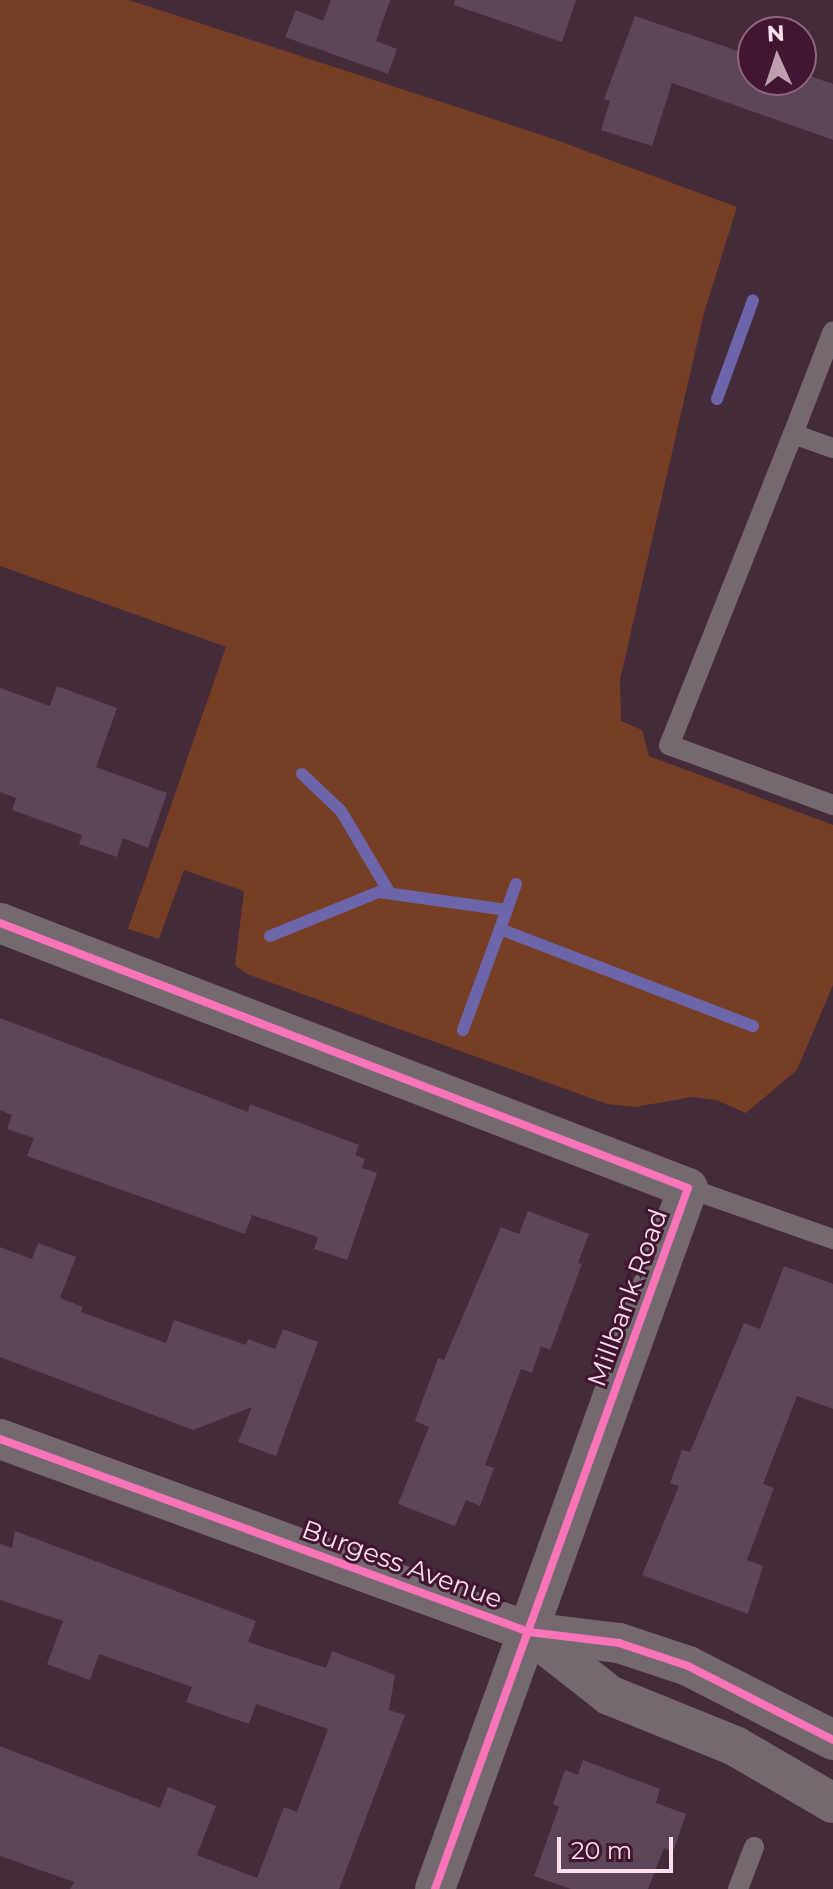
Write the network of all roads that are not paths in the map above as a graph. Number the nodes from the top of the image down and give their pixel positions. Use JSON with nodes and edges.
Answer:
{"nodes":[{"id":1,"x":833,"y":331,"type":"edge"},
{"id":2,"x":793,"y":434,"type":"junction"},
{"id":3,"x":833,"y":448,"type":"edge"},
{"id":4,"x":833,"y":805,"type":"edge"},
{"id":5,"x":0,"y":923,"type":"edge"},
{"id":6,"x":688,"y":1188,"type":"junction"},
{"id":7,"x":833,"y":1239,"type":"edge"},
{"id":8,"x":0,"y":1439,"type":"edge"},
{"id":9,"x":529,"y":1632,"type":"junction"},
{"id":10,"x":833,"y":1740,"type":"edge"},
{"id":11,"x":833,"y":1803,"type":"edge"},
{"id":12,"x":754,"y":1847,"type":"dead end"},
{"id":13,"x":435,"y":1889,"type":"edge"},
{"id":14,"x":738,"y":1889,"type":"edge"}],
"edges":[{"from":1,"to":2,"type":"lane"},
{"from":2,"to":3,"type":"lane"},
{"from":2,"to":4,"type":"lane"},
{"from":5,"to":6,"type":"street","name":"Millbank Road"},
{"from":6,"to":7,"type":"lane"},
{"from":6,"to":9,"type":"street","name":"Millbank Road"},
{"from":8,"to":9,"type":"street","name":"Burgess Avenue"},
{"from":9,"to":10,"type":"street","name":"Burgess Avenue"},
{"from":9,"to":11,"type":"street","name":"Burgess Avenue"},
{"from":9,"to":13,"type":"street","name":"Millbank Road"},
{"from":12,"to":14,"type":"lane"}]}
